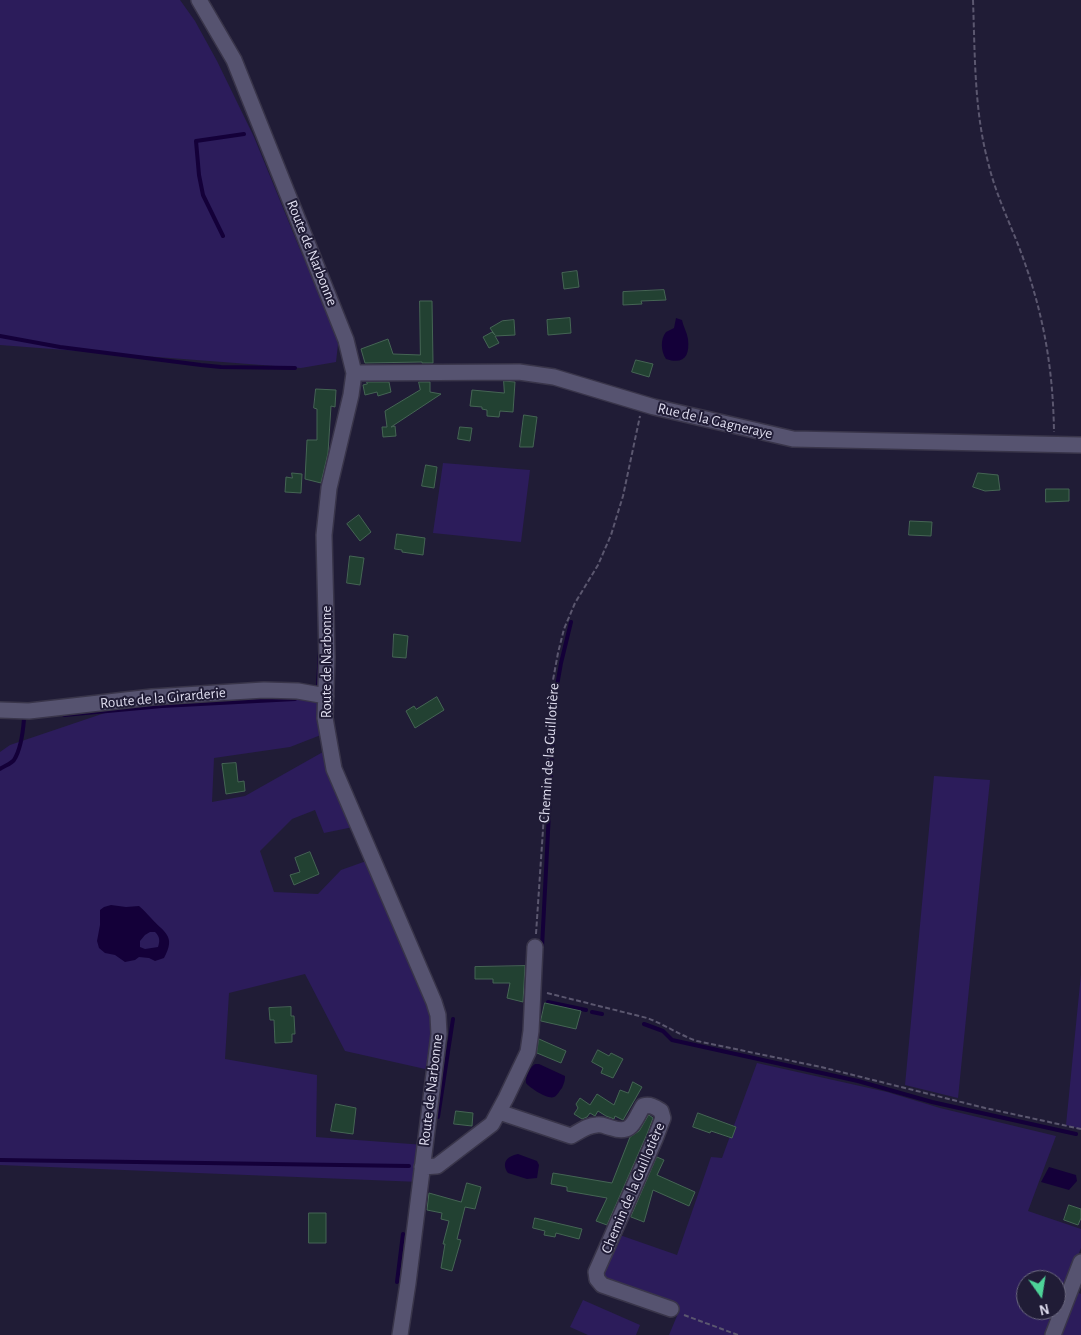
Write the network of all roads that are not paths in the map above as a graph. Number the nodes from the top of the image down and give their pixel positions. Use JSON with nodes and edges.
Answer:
{"nodes":[{"id":1,"x":200,"y":0,"type":"edge"},
{"id":2,"x":354,"y":373,"type":"junction"},
{"id":3,"x":1081,"y":445,"type":"edge"},
{"id":4,"x":326,"y":696,"type":"junction"},
{"id":5,"x":0,"y":710,"type":"edge"},
{"id":6,"x":535,"y":947,"type":"road end"},
{"id":7,"x":499,"y":1112,"type":"junction"},
{"id":8,"x":422,"y":1167,"type":"junction"},
{"id":9,"x":1081,"y":1262,"type":"edge"},
{"id":10,"x":671,"y":1309,"type":"road end"},
{"id":11,"x":400,"y":1335,"type":"edge"},
{"id":12,"x":1053,"y":1335,"type":"edge"}],
"edges":[{"from":1,"to":2,"type":"street","name":"Route de Narbonne"},
{"from":2,"to":3,"type":"street","name":"Rue de la Gagneraye"},
{"from":2,"to":4,"type":"street","name":"Route de Narbonne"},
{"from":4,"to":5,"type":"street","name":"Route de la Girarderie"},
{"from":4,"to":8,"type":"street","name":"Route de Narbonne"},
{"from":6,"to":7,"type":"street"},
{"from":7,"to":8,"type":"street"},
{"from":7,"to":10,"type":"street","name":"Chemin de la Guillotière"},
{"from":8,"to":11,"type":"street","name":"Route de Narbonne"},
{"from":9,"to":12,"type":"street"}]}
